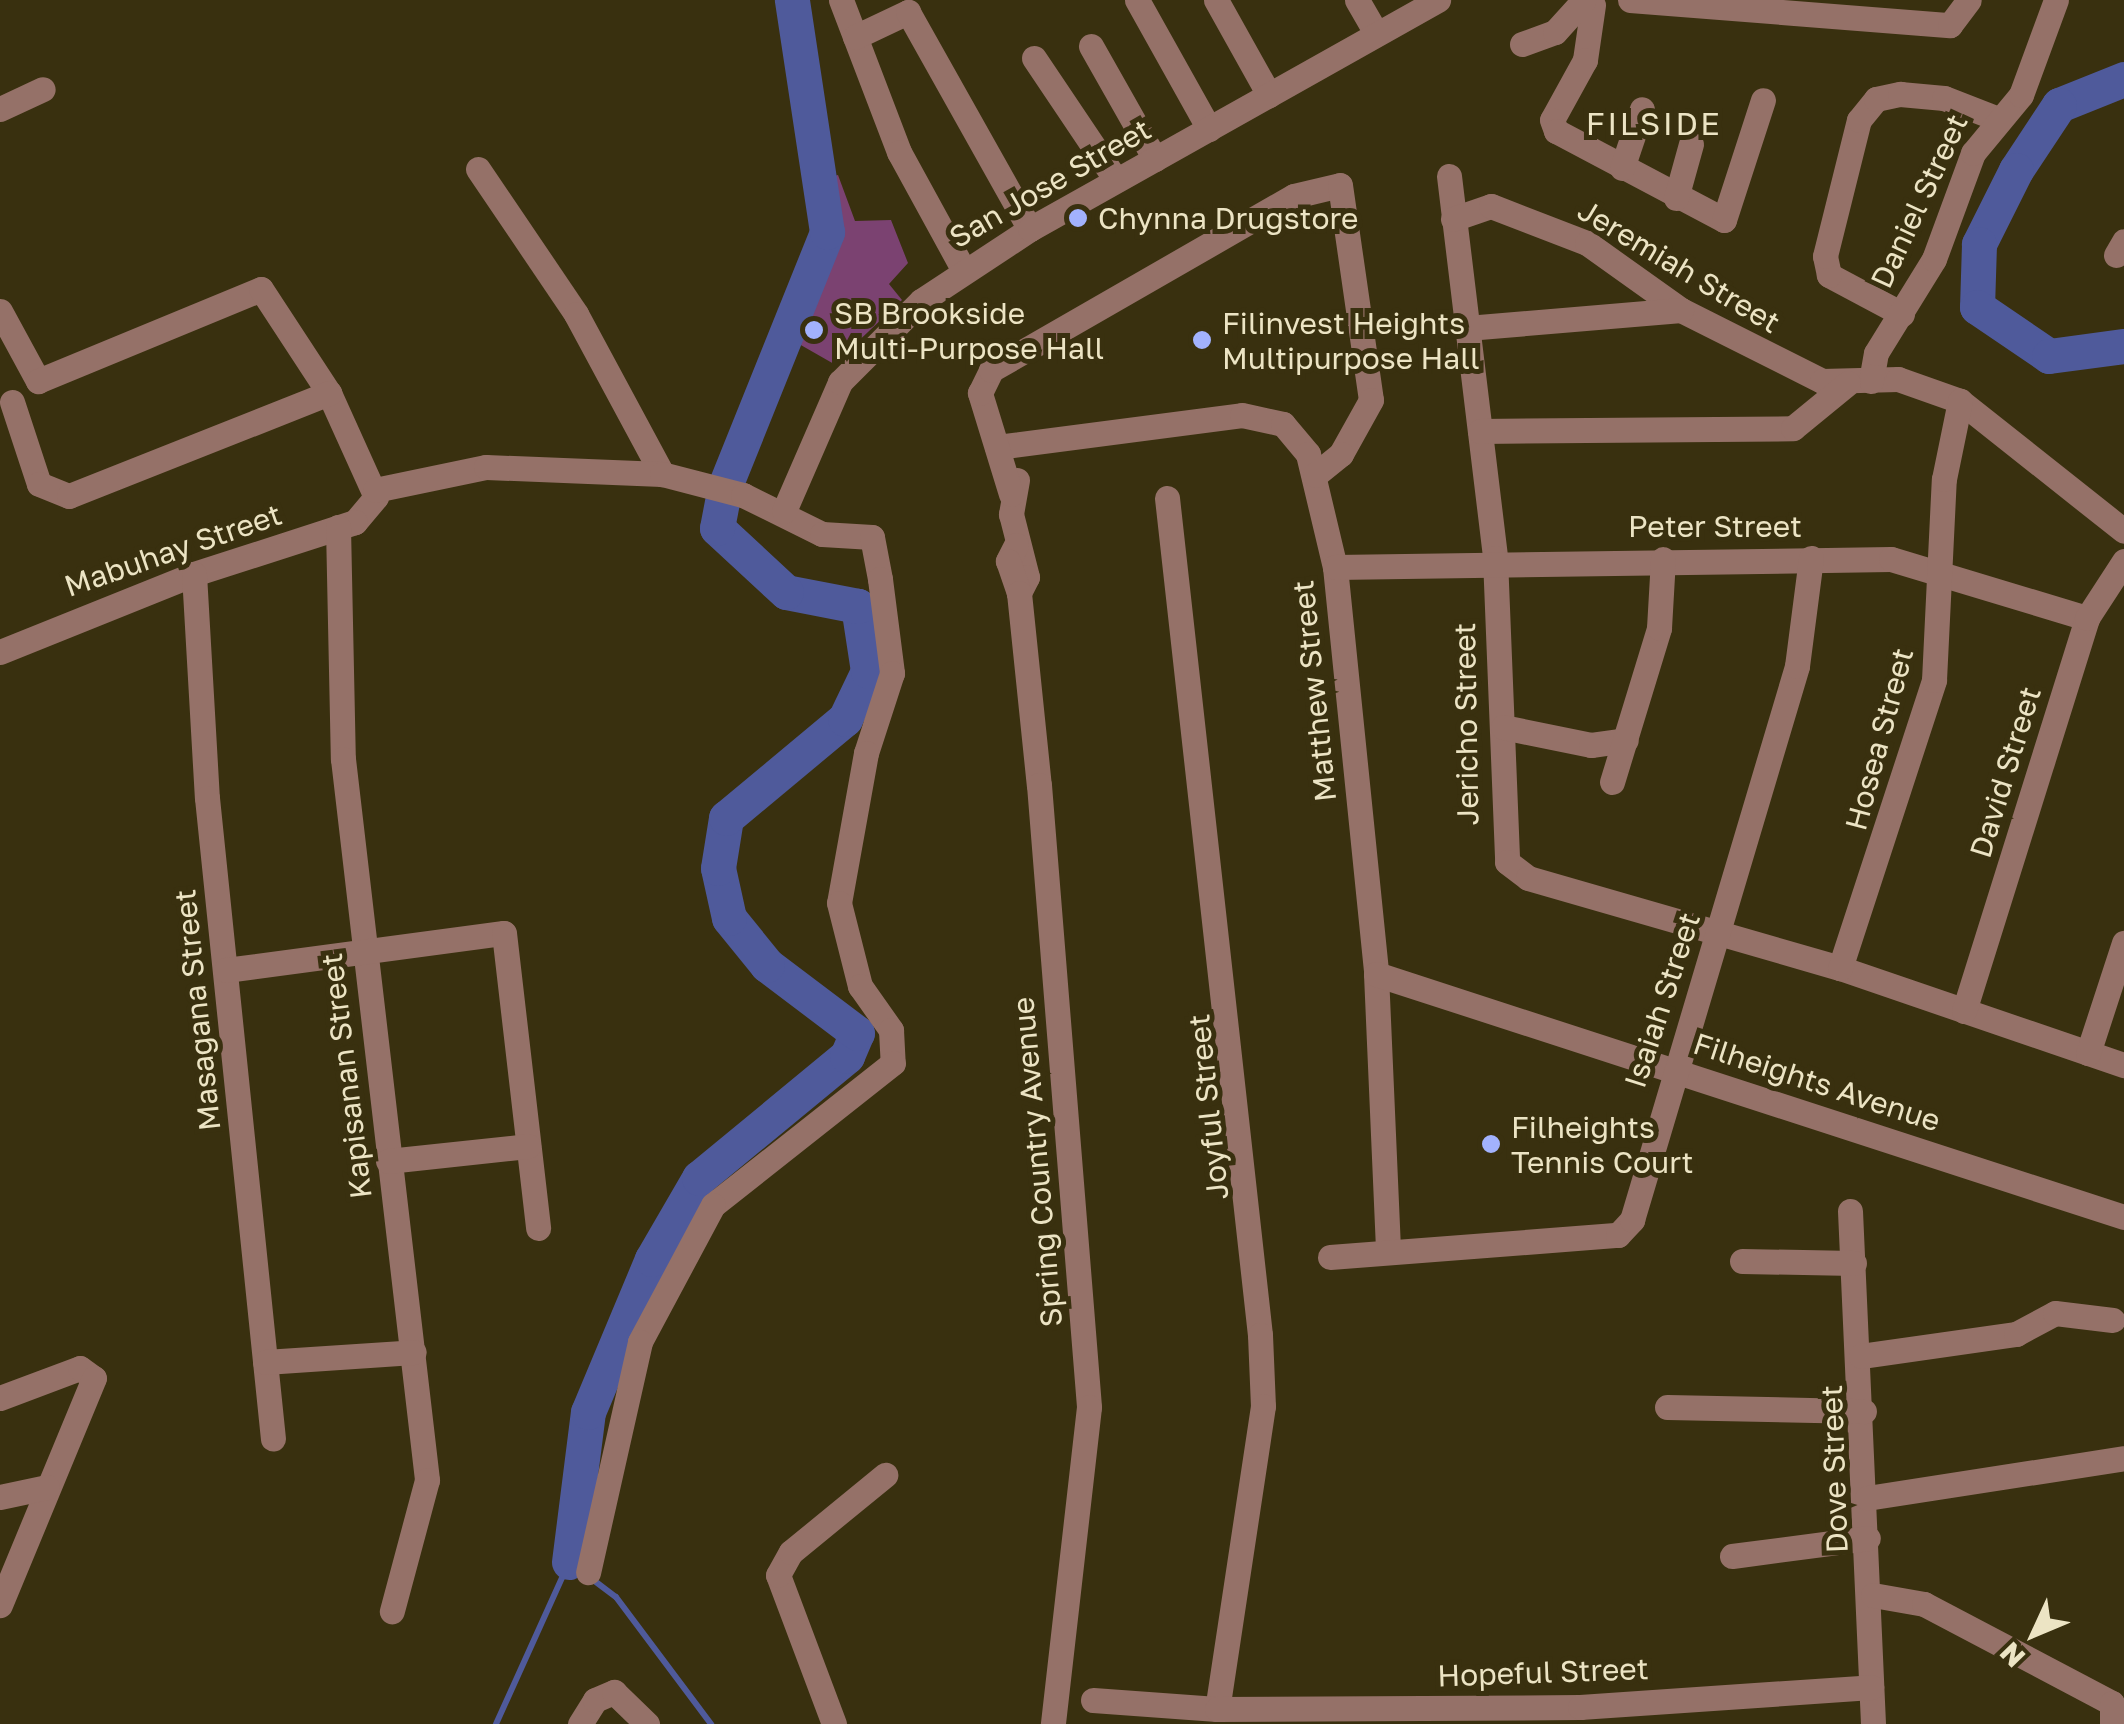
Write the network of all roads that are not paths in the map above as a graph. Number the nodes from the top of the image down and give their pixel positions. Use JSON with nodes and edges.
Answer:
{"nodes":[{"id":1,"x":841,"y":0,"type":"edge"},
{"id":2,"x":1138,"y":0,"type":"edge"},
{"id":3,"x":1216,"y":0,"type":"edge"},
{"id":4,"x":1357,"y":0,"type":"edge"},
{"id":5,"x":1438,"y":0,"type":"edge"},
{"id":6,"x":1630,"y":0,"type":"edge"},
{"id":7,"x":1969,"y":0,"type":"edge"},
{"id":8,"x":2056,"y":0,"type":"edge"},
{"id":9,"x":1592,"y":2,"type":"edge"},
{"id":10,"x":1378,"y":34,"type":"junction"},
{"id":11,"x":855,"y":37,"type":"junction"},
{"id":12,"x":1522,"y":44,"type":"dead end"},
{"id":13,"x":1092,"y":46,"type":"dead end"},
{"id":14,"x":1034,"y":58,"type":"dead end"},
{"id":15,"x":43,"y":89,"type":"dead end"},
{"id":16,"x":1268,"y":95,"type":"junction"},
{"id":17,"x":1763,"y":100,"type":"dead end"},
{"id":18,"x":0,"y":109,"type":"edge"},
{"id":19,"x":1642,"y":109,"type":"dead end"},
{"id":20,"x":1993,"y":118,"type":"junction"},
{"id":21,"x":1209,"y":129,"type":"junction"},
{"id":22,"x":1691,"y":144,"type":"dead end"},
{"id":23,"x":1155,"y":159,"type":"junction"},
{"id":24,"x":1622,"y":168,"type":"junction"},
{"id":25,"x":478,"y":169,"type":"dead end"},
{"id":26,"x":1449,"y":176,"type":"dead end"},
{"id":27,"x":1116,"y":180,"type":"junction"},
{"id":28,"x":1676,"y":198,"type":"junction"},
{"id":29,"x":1453,"y":219,"type":"junction"},
{"id":30,"x":1030,"y":229,"type":"junction"},
{"id":31,"x":963,"y":269,"type":"junction"},
{"id":32,"x":1681,"y":310,"type":"junction"},
{"id":33,"x":0,"y":311,"type":"edge"},
{"id":34,"x":1902,"y":314,"type":"junction"},
{"id":35,"x":1466,"y":328,"type":"junction"},
{"id":36,"x":1859,"y":382,"type":"junction"},
{"id":37,"x":329,"y":393,"type":"junction"},
{"id":38,"x":1960,"y":401,"type":"junction"},
{"id":39,"x":12,"y":402,"type":"dead end"},
{"id":40,"x":1480,"y":431,"type":"junction"},
{"id":41,"x":1008,"y":444,"type":"junction"},
{"id":42,"x":662,"y":474,"type":"junction"},
{"id":43,"x":1315,"y":475,"type":"junction"},
{"id":44,"x":1167,"y":498,"type":"dead end"},
{"id":45,"x":372,"y":501,"type":"junction"},
{"id":46,"x":784,"y":512,"type":"junction"},
{"id":47,"x":338,"y":527,"type":"junction"},
{"id":48,"x":2124,"y":530,"type":"edge"},
{"id":49,"x":1495,"y":558,"type":"junction"},
{"id":50,"x":1811,"y":558,"type":"junction"},
{"id":51,"x":1664,"y":560,"type":"junction"},
{"id":52,"x":2124,"y":560,"type":"edge"},
{"id":53,"x":1335,"y":567,"type":"junction"},
{"id":54,"x":194,"y":574,"type":"junction"},
{"id":55,"x":1944,"y":574,"type":"junction"},
{"id":56,"x":2088,"y":618,"type":"junction"},
{"id":57,"x":0,"y":652,"type":"edge"},
{"id":58,"x":1504,"y":727,"type":"junction"},
{"id":59,"x":1626,"y":740,"type":"junction"},
{"id":60,"x":1612,"y":782,"type":"dead end"},
{"id":61,"x":1718,"y":932,"type":"junction"},
{"id":62,"x":2124,"y":943,"type":"edge"},
{"id":63,"x":364,"y":950,"type":"junction"},
{"id":64,"x":1840,"y":968,"type":"junction"},
{"id":65,"x":226,"y":970,"type":"junction"},
{"id":66,"x":1376,"y":974,"type":"junction"},
{"id":67,"x":1964,"y":1011,"type":"junction"},
{"id":68,"x":2088,"y":1053,"type":"junction"},
{"id":69,"x":2124,"y":1065,"type":"edge"},
{"id":70,"x":1671,"y":1069,"type":"junction"},
{"id":71,"x":528,"y":1146,"type":"junction"},
{"id":72,"x":388,"y":1161,"type":"junction"},
{"id":73,"x":1850,"y":1211,"type":"dead end"},
{"id":74,"x":2124,"y":1217,"type":"edge"},
{"id":75,"x":538,"y":1228,"type":"dead end"},
{"id":76,"x":1388,"y":1251,"type":"junction"},
{"id":77,"x":1330,"y":1257,"type":"dead end"},
{"id":78,"x":1742,"y":1261,"type":"dead end"},
{"id":79,"x":1854,"y":1263,"type":"junction"},
{"id":80,"x":2114,"y":1320,"type":"dead end"},
{"id":81,"x":414,"y":1352,"type":"junction"},
{"id":82,"x":1861,"y":1356,"type":"junction"},
{"id":83,"x":265,"y":1362,"type":"junction"},
{"id":84,"x":0,"y":1398,"type":"edge"},
{"id":85,"x":1668,"y":1408,"type":"dead end"},
{"id":86,"x":1864,"y":1411,"type":"junction"},
{"id":87,"x":273,"y":1439,"type":"dead end"},
{"id":88,"x":2124,"y":1458,"type":"edge"},
{"id":89,"x":885,"y":1475,"type":"dead end"},
{"id":90,"x":48,"y":1487,"type":"junction"},
{"id":91,"x":0,"y":1497,"type":"edge"},
{"id":92,"x":1867,"y":1498,"type":"junction"},
{"id":93,"x":1868,"y":1538,"type":"junction"},
{"id":94,"x":1732,"y":1556,"type":"dead end"},
{"id":95,"x":588,"y":1572,"type":"dead end"},
{"id":96,"x":1873,"y":1595,"type":"junction"},
{"id":97,"x":0,"y":1605,"type":"edge"},
{"id":98,"x":392,"y":1611,"type":"dead end"},
{"id":99,"x":1871,"y":1687,"type":"junction"},
{"id":100,"x":1092,"y":1700,"type":"dead end"},
{"id":101,"x":1217,"y":1709,"type":"junction"},
{"id":102,"x":580,"y":1724,"type":"edge"},
{"id":103,"x":647,"y":1724,"type":"edge"},
{"id":104,"x":834,"y":1724,"type":"edge"},
{"id":105,"x":1053,"y":1724,"type":"edge"},
{"id":106,"x":1873,"y":1724,"type":"edge"},
{"id":107,"x":2112,"y":1724,"type":"edge"}],
"edges":[{"from":1,"to":11,"type":"street"},
{"from":2,"to":21,"type":"street"},
{"from":3,"to":16,"type":"street"},
{"from":4,"to":10,"type":"street"},
{"from":5,"to":10,"type":"street","name":"San Jose Street"},
{"from":6,"to":7,"type":"street"},
{"from":8,"to":20,"type":"street","name":"Daniel Street"},
{"from":9,"to":12,"type":"street"},
{"from":9,"to":24,"type":"street"},
{"from":10,"to":16,"type":"street","name":"San Jose Street"},
{"from":11,"to":30,"type":"street"},
{"from":11,"to":31,"type":"street"},
{"from":13,"to":23,"type":"street"},
{"from":14,"to":27,"type":"street"},
{"from":15,"to":18,"type":"street"},
{"from":16,"to":21,"type":"street","name":"San Jose Street"},
{"from":17,"to":28,"type":"street"},
{"from":19,"to":24,"type":"street"},
{"from":20,"to":34,"type":"street","name":"Daniel Street"},
{"from":20,"to":34,"type":"street"},
{"from":21,"to":23,"type":"street","name":"San Jose Street"},
{"from":22,"to":28,"type":"street"},
{"from":23,"to":27,"type":"street","name":"San Jose Street"},
{"from":24,"to":28,"type":"street"},
{"from":25,"to":42,"type":"street"},
{"from":26,"to":29,"type":"street","name":"Jericho Street"},
{"from":27,"to":30,"type":"street","name":"San Jose Street"},
{"from":29,"to":32,"type":"street","name":"Jeremiah Street"},
{"from":29,"to":35,"type":"street","name":"Jericho Street"},
{"from":30,"to":31,"type":"street","name":"San Jose Street"},
{"from":31,"to":46,"type":"street","name":"San Jose Street"},
{"from":32,"to":35,"type":"street"},
{"from":32,"to":36,"type":"street","name":"Jeremiah Street"},
{"from":33,"to":37,"type":"street"},
{"from":34,"to":36,"type":"street","name":"Daniel Street"},
{"from":35,"to":40,"type":"street","name":"Jericho Street"},
{"from":36,"to":38,"type":"street","name":"Jeremiah Street"},
{"from":36,"to":40,"type":"street","name":"Daniel Street"},
{"from":37,"to":39,"type":"street"},
{"from":37,"to":45,"type":"street"},
{"from":38,"to":48,"type":"street","name":"Jeremiah Street"},
{"from":38,"to":55,"type":"street","name":"Hosea Street"},
{"from":40,"to":49,"type":"street","name":"Jericho Street"},
{"from":41,"to":43,"type":"street","name":"Matthew Street"},
{"from":41,"to":43,"type":"street","name":"Spring Country Avenue"},
{"from":41,"to":105,"type":"street","name":"Spring Country Avenue"},
{"from":42,"to":45,"type":"street","name":"Mabuhay Street"},
{"from":42,"to":46,"type":"street","name":"Mabuhay Street"},
{"from":43,"to":53,"type":"street","name":"Matthew Street"},
{"from":44,"to":101,"type":"street","name":"Joyful Street"},
{"from":45,"to":47,"type":"street","name":"Mabuhay Street"},
{"from":46,"to":95,"type":"street","name":"Mabuhay Street"},
{"from":47,"to":54,"type":"street","name":"Mabuhay Street"},
{"from":47,"to":63,"type":"street","name":"Kapisanan Street"},
{"from":49,"to":51,"type":"street","name":"Peter Street"},
{"from":49,"to":53,"type":"street","name":"Peter Street"},
{"from":49,"to":58,"type":"street","name":"Jericho Street"},
{"from":50,"to":51,"type":"street","name":"Peter Street"},
{"from":50,"to":55,"type":"street","name":"Peter Street"},
{"from":50,"to":61,"type":"street","name":"Isaiah Street"},
{"from":51,"to":59,"type":"street"},
{"from":52,"to":56,"type":"street","name":"David Street"},
{"from":53,"to":66,"type":"street","name":"Matthew Street"},
{"from":54,"to":57,"type":"street","name":"Mabuhay Street"},
{"from":54,"to":65,"type":"street","name":"Masagana Street"},
{"from":55,"to":56,"type":"street","name":"Peter Street"},
{"from":55,"to":64,"type":"street","name":"Hosea Street"},
{"from":56,"to":67,"type":"street","name":"David Street"},
{"from":58,"to":59,"type":"street"},
{"from":58,"to":61,"type":"street","name":"Jericho Street"},
{"from":59,"to":60,"type":"street"},
{"from":61,"to":64,"type":"street","name":"Jericho Street"},
{"from":61,"to":70,"type":"street","name":"Isaiah Street"},
{"from":62,"to":68,"type":"street"},
{"from":63,"to":65,"type":"street"},
{"from":63,"to":71,"type":"street"},
{"from":63,"to":72,"type":"street","name":"Kapisanan Street"},
{"from":64,"to":67,"type":"street","name":"Jericho Street"},
{"from":65,"to":83,"type":"street","name":"Masagana Street"},
{"from":66,"to":70,"type":"street","name":"Filheights Avenue"},
{"from":66,"to":76,"type":"street","name":"Matthew Street"},
{"from":67,"to":68,"type":"street","name":"Jericho Street"},
{"from":68,"to":69,"type":"street","name":"Jericho Street"},
{"from":70,"to":74,"type":"street","name":"Filheights Avenue"},
{"from":70,"to":76,"type":"street","name":"Isaiah Street"},
{"from":71,"to":72,"type":"street"},
{"from":71,"to":75,"type":"street"},
{"from":72,"to":81,"type":"street","name":"Kapisanan Street"},
{"from":73,"to":79,"type":"street","name":"Dove Street"},
{"from":76,"to":77,"type":"street","name":"Isaiah Street"},
{"from":78,"to":79,"type":"street"},
{"from":79,"to":82,"type":"street","name":"Dove Street"},
{"from":80,"to":82,"type":"street"},
{"from":81,"to":83,"type":"street"},
{"from":81,"to":98,"type":"street","name":"Kapisanan Street"},
{"from":82,"to":86,"type":"street","name":"Dove Street"},
{"from":83,"to":87,"type":"street","name":"Masagana Street"},
{"from":84,"to":90,"type":"street"},
{"from":85,"to":86,"type":"street"},
{"from":86,"to":92,"type":"street","name":"Dove Street"},
{"from":88,"to":92,"type":"street"},
{"from":89,"to":104,"type":"street"},
{"from":90,"to":91,"type":"street"},
{"from":90,"to":97,"type":"street"},
{"from":92,"to":93,"type":"street","name":"Dove Street"},
{"from":93,"to":94,"type":"street"},
{"from":93,"to":96,"type":"street","name":"Dove Street"},
{"from":96,"to":99,"type":"street","name":"Dove Street"},
{"from":96,"to":107,"type":"street"},
{"from":99,"to":101,"type":"street","name":"Hopeful Street"},
{"from":99,"to":106,"type":"street","name":"Dove Street"},
{"from":100,"to":101,"type":"street","name":"Hopeful Street"},
{"from":102,"to":103,"type":"street"}]}
